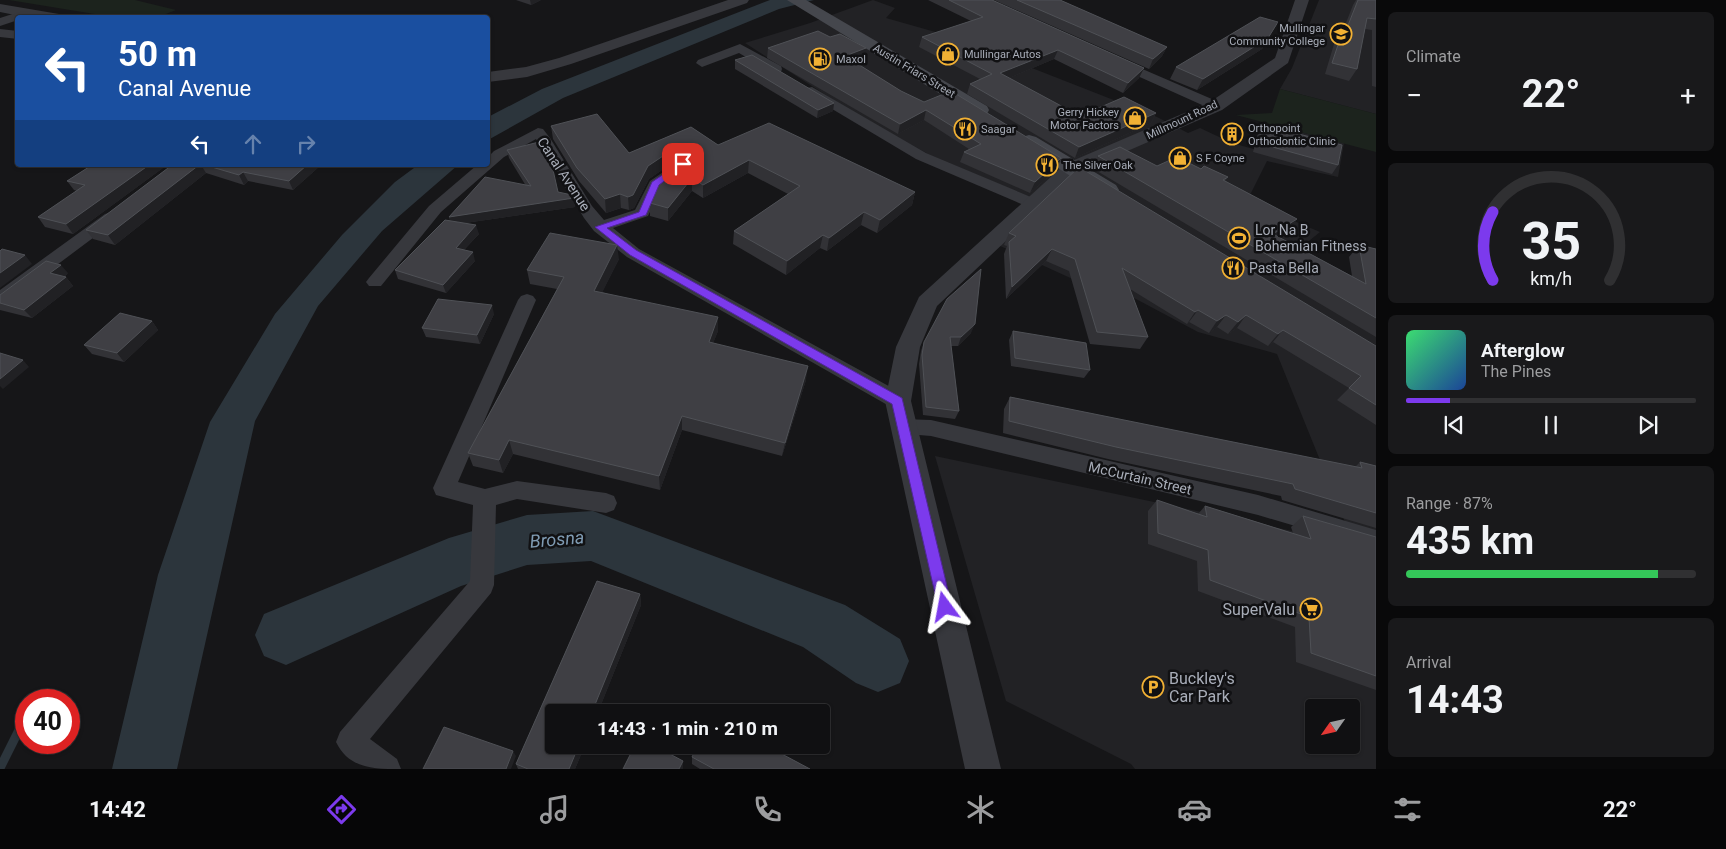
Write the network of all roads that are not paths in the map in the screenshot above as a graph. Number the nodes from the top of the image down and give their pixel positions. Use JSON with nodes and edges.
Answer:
{"nodes":[{"id":1,"x":742,"y":0,"type":"edge"},
{"id":2,"x":1302,"y":0,"type":"edge"},
{"id":3,"x":803,"y":5,"type":"edge"},
{"id":4,"x":0,"y":8,"type":"edge"},
{"id":5,"x":25,"y":13,"type":"junction"},
{"id":6,"x":19,"y":15,"type":"edge"},
{"id":7,"x":39,"y":15,"type":"edge"},
{"id":8,"x":15,"y":17,"type":"edge"},
{"id":9,"x":0,"y":22,"type":"edge"},
{"id":10,"x":0,"y":33,"type":"edge"},
{"id":11,"x":15,"y":35,"type":"edge"},
{"id":12,"x":1104,"y":56,"type":"edge"},
{"id":13,"x":702,"y":63,"type":"dead end"},
{"id":14,"x":490,"y":77,"type":"edge"},
{"id":15,"x":1216,"y":106,"type":"junction"},
{"id":16,"x":490,"y":162,"type":"edge"},
{"id":17,"x":683,"y":164,"type":"edge"},
{"id":18,"x":484,"y":167,"type":"edge"},
{"id":19,"x":1072,"y":168,"type":"junction"},
{"id":20,"x":1123,"y":199,"type":"edge"},
{"id":21,"x":1032,"y":203,"type":"junction"},
{"id":22,"x":126,"y":206,"type":"edge"},
{"id":23,"x":600,"y":227,"type":"junction"},
{"id":24,"x":375,"y":282,"type":"dead end"},
{"id":25,"x":0,"y":299,"type":"edge"},
{"id":26,"x":527,"y":300,"type":"dead end"},
{"id":27,"x":900,"y":414,"type":"junction"},
{"id":28,"x":485,"y":499,"type":"junction"},
{"id":29,"x":606,"y":503,"type":"dead end"},
{"id":30,"x":1376,"y":540,"type":"edge"},
{"id":31,"x":387,"y":769,"type":"edge"},
{"id":32,"x":984,"y":769,"type":"edge"}],
"edges":[{"from":1,"to":14,"type":"street"},
{"from":2,"to":15,"type":"street","name":"Millmount Road"},
{"from":3,"to":19,"type":"main road","name":"Austin Friars Street"},
{"from":4,"to":5,"type":"street"},
{"from":5,"to":6,"type":"street"},
{"from":5,"to":7,"type":"street"},
{"from":8,"to":9,"type":"street"},
{"from":10,"to":11,"type":"street"},
{"from":12,"to":15,"type":"street"},
{"from":13,"to":21,"type":"street"},
{"from":15,"to":19,"type":"street","name":"Millmount Road"},
{"from":16,"to":23,"type":"street","name":"Canal Avenue"},
{"from":17,"to":23,"type":"street"},
{"from":18,"to":24,"type":"street","name":"Canal Avenue"},
{"from":19,"to":20,"type":"main road","name":"Austin Friars Street"},
{"from":19,"to":21,"type":"street"},
{"from":21,"to":27,"type":"street"},
{"from":22,"to":25,"type":"street"},
{"from":23,"to":27,"type":"street","name":"Canal Avenue"},
{"from":26,"to":28,"type":"street"},
{"from":27,"to":30,"type":"street","name":"McCurtain Street"},
{"from":27,"to":32,"type":"street"},
{"from":28,"to":29,"type":"street"},
{"from":28,"to":31,"type":"street"}]}
